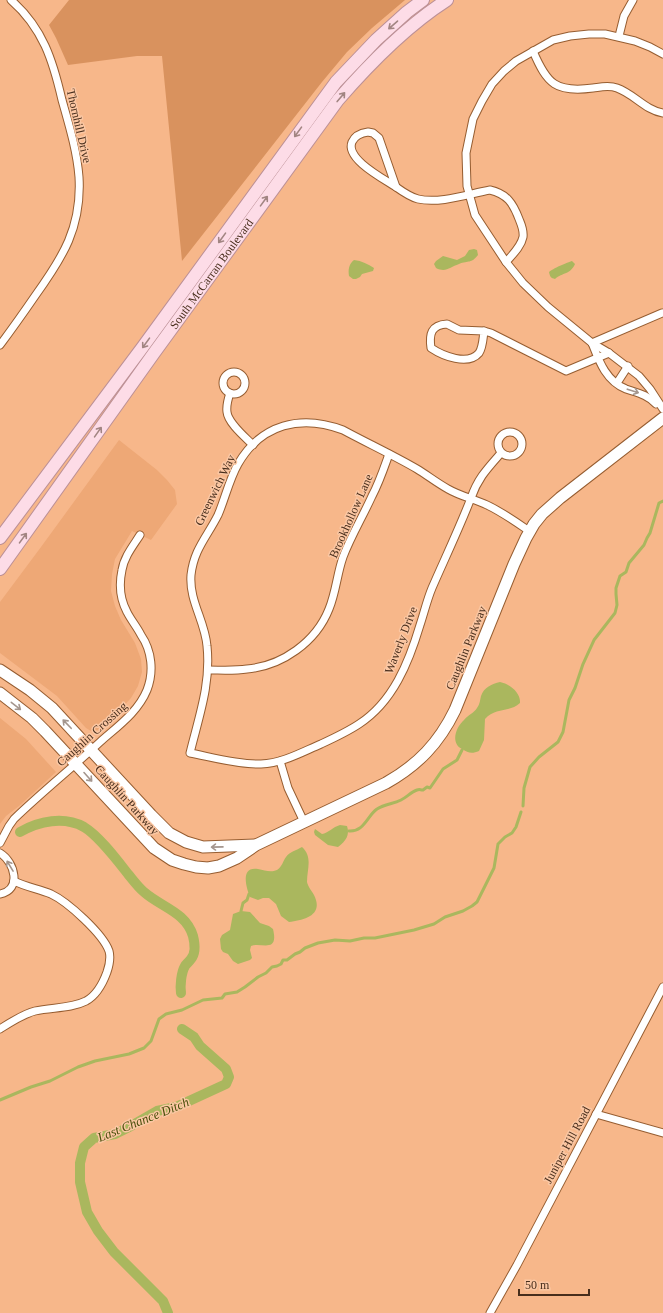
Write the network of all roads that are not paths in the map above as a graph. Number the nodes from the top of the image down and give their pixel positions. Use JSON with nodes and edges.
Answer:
{"nodes":[{"id":1,"x":11,"y":0,"type":"edge"},
{"id":2,"x":423,"y":0,"type":"edge"},
{"id":3,"x":447,"y":0,"type":"edge"},
{"id":4,"x":633,"y":0,"type":"edge"},
{"id":5,"x":619,"y":36,"type":"junction"},
{"id":6,"x":533,"y":51,"type":"junction"},
{"id":7,"x":663,"y":54,"type":"edge"},
{"id":8,"x":663,"y":113,"type":"edge"},
{"id":9,"x":396,"y":187,"type":"junction"},
{"id":10,"x":470,"y":194,"type":"junction"},
{"id":11,"x":506,"y":262,"type":"junction"},
{"id":12,"x":663,"y":312,"type":"edge"},
{"id":13,"x":484,"y":331,"type":"junction"},
{"id":14,"x":592,"y":343,"type":"junction"},
{"id":15,"x":0,"y":345,"type":"edge"},
{"id":16,"x":610,"y":352,"type":"junction"},
{"id":17,"x":598,"y":358,"type":"junction"},
{"id":18,"x":628,"y":366,"type":"junction"},
{"id":19,"x":617,"y":383,"type":"junction"},
{"id":20,"x":230,"y":393,"type":"dead end"},
{"id":21,"x":663,"y":410,"type":"edge"},
{"id":22,"x":663,"y":418,"type":"edge"},
{"id":23,"x":253,"y":445,"type":"junction"},
{"id":24,"x":501,"y":453,"type":"dead end"},
{"id":25,"x":390,"y":454,"type":"junction"},
{"id":26,"x":471,"y":498,"type":"junction"},
{"id":27,"x":529,"y":531,"type":"junction"},
{"id":28,"x":140,"y":535,"type":"dead end"},
{"id":29,"x":0,"y":538,"type":"edge"},
{"id":30,"x":0,"y":569,"type":"edge"},
{"id":31,"x":0,"y":670,"type":"edge"},
{"id":32,"x":208,"y":670,"type":"junction"},
{"id":33,"x":0,"y":693,"type":"edge"},
{"id":34,"x":91,"y":750,"type":"junction"},
{"id":35,"x":190,"y":753,"type":"joint"},
{"id":36,"x":280,"y":761,"type":"junction"},
{"id":37,"x":76,"y":764,"type":"junction"},
{"id":38,"x":304,"y":822,"type":"junction"},
{"id":39,"x":0,"y":843,"type":"edge"},
{"id":40,"x":256,"y":845,"type":"junction"},
{"id":41,"x":0,"y":853,"type":"edge"},
{"id":42,"x":14,"y":881,"type":"junction"},
{"id":43,"x":0,"y":894,"type":"edge"},
{"id":44,"x":663,"y":987,"type":"edge"},
{"id":45,"x":0,"y":1029,"type":"edge"},
{"id":46,"x":596,"y":1114,"type":"junction"},
{"id":47,"x":663,"y":1133,"type":"edge"},
{"id":48,"x":490,"y":1313,"type":"edge"}],
"edges":[{"from":1,"to":15,"type":"street","name":"Thornhill Drive"},
{"from":2,"to":29,"type":"main road","name":"South McCarran Boulevard","one_way":true},
{"from":30,"to":3,"type":"main road","name":"South McCarran Boulevard","one_way":true},
{"from":4,"to":5,"type":"street"},
{"from":5,"to":6,"type":"street"},
{"from":5,"to":7,"type":"street"},
{"from":6,"to":8,"type":"street"},
{"from":6,"to":10,"type":"street"},
{"from":9,"to":9,"type":"street"},
{"from":9,"to":10,"type":"street"},
{"from":10,"to":11,"type":"street"},
{"from":10,"to":11,"type":"street"},
{"from":11,"to":14,"type":"street"},
{"from":12,"to":14,"type":"street"},
{"from":13,"to":13,"type":"street"},
{"from":13,"to":17,"type":"street"},
{"from":14,"to":16,"type":"street"},
{"from":14,"to":17,"type":"street"},
{"from":16,"to":17,"type":"street"},
{"from":16,"to":18,"type":"street"},
{"from":17,"to":19,"type":"street"},
{"from":18,"to":19,"type":"street"},
{"from":18,"to":21,"type":"street"},
{"from":19,"to":21,"type":"street","one_way":true},
{"from":20,"to":23,"type":"street"},
{"from":22,"to":27,"type":"street","name":"Caughlin Parkway"},
{"from":23,"to":25,"type":"street","name":"Greenwich Way"},
{"from":23,"to":32,"type":"street","name":"Greenwich Way"},
{"from":24,"to":26,"type":"street","name":"Waverly Drive"},
{"from":25,"to":26,"type":"street","name":"Greenwich Way"},
{"from":25,"to":32,"type":"street","name":"Brookhollow Lane"},
{"from":26,"to":27,"type":"street","name":"Greenwich Way"},
{"from":26,"to":36,"type":"street","name":"Waverly Drive"},
{"from":27,"to":38,"type":"street","name":"Caughlin Parkway"},
{"from":28,"to":34,"type":"street","name":"Caughlin Crossing"},
{"from":34,"to":31,"type":"street","name":"Caughlin Parkway","one_way":true},
{"from":32,"to":35,"type":"street","name":"Greenwich Way"},
{"from":33,"to":37,"type":"street","name":"Caughlin Parkway","one_way":true},
{"from":34,"to":37,"type":"street","name":"Caughlin Crossing"},
{"from":40,"to":34,"type":"street","name":"Caughlin Parkway","one_way":true},
{"from":35,"to":36,"type":"street","name":"Waverly Drive"},
{"from":36,"to":38,"type":"street"},
{"from":37,"to":39,"type":"street","name":"Caughlin Crossing"},
{"from":37,"to":40,"type":"street","name":"Caughlin Parkway","one_way":true},
{"from":38,"to":40,"type":"street","name":"Caughlin Parkway"},
{"from":42,"to":41,"type":"street","one_way":true},
{"from":42,"to":43,"type":"street"},
{"from":42,"to":45,"type":"street"},
{"from":44,"to":46,"type":"street","name":"Juniper Hill Road"},
{"from":46,"to":47,"type":"street"},
{"from":46,"to":48,"type":"street","name":"Juniper Hill Road"}]}
